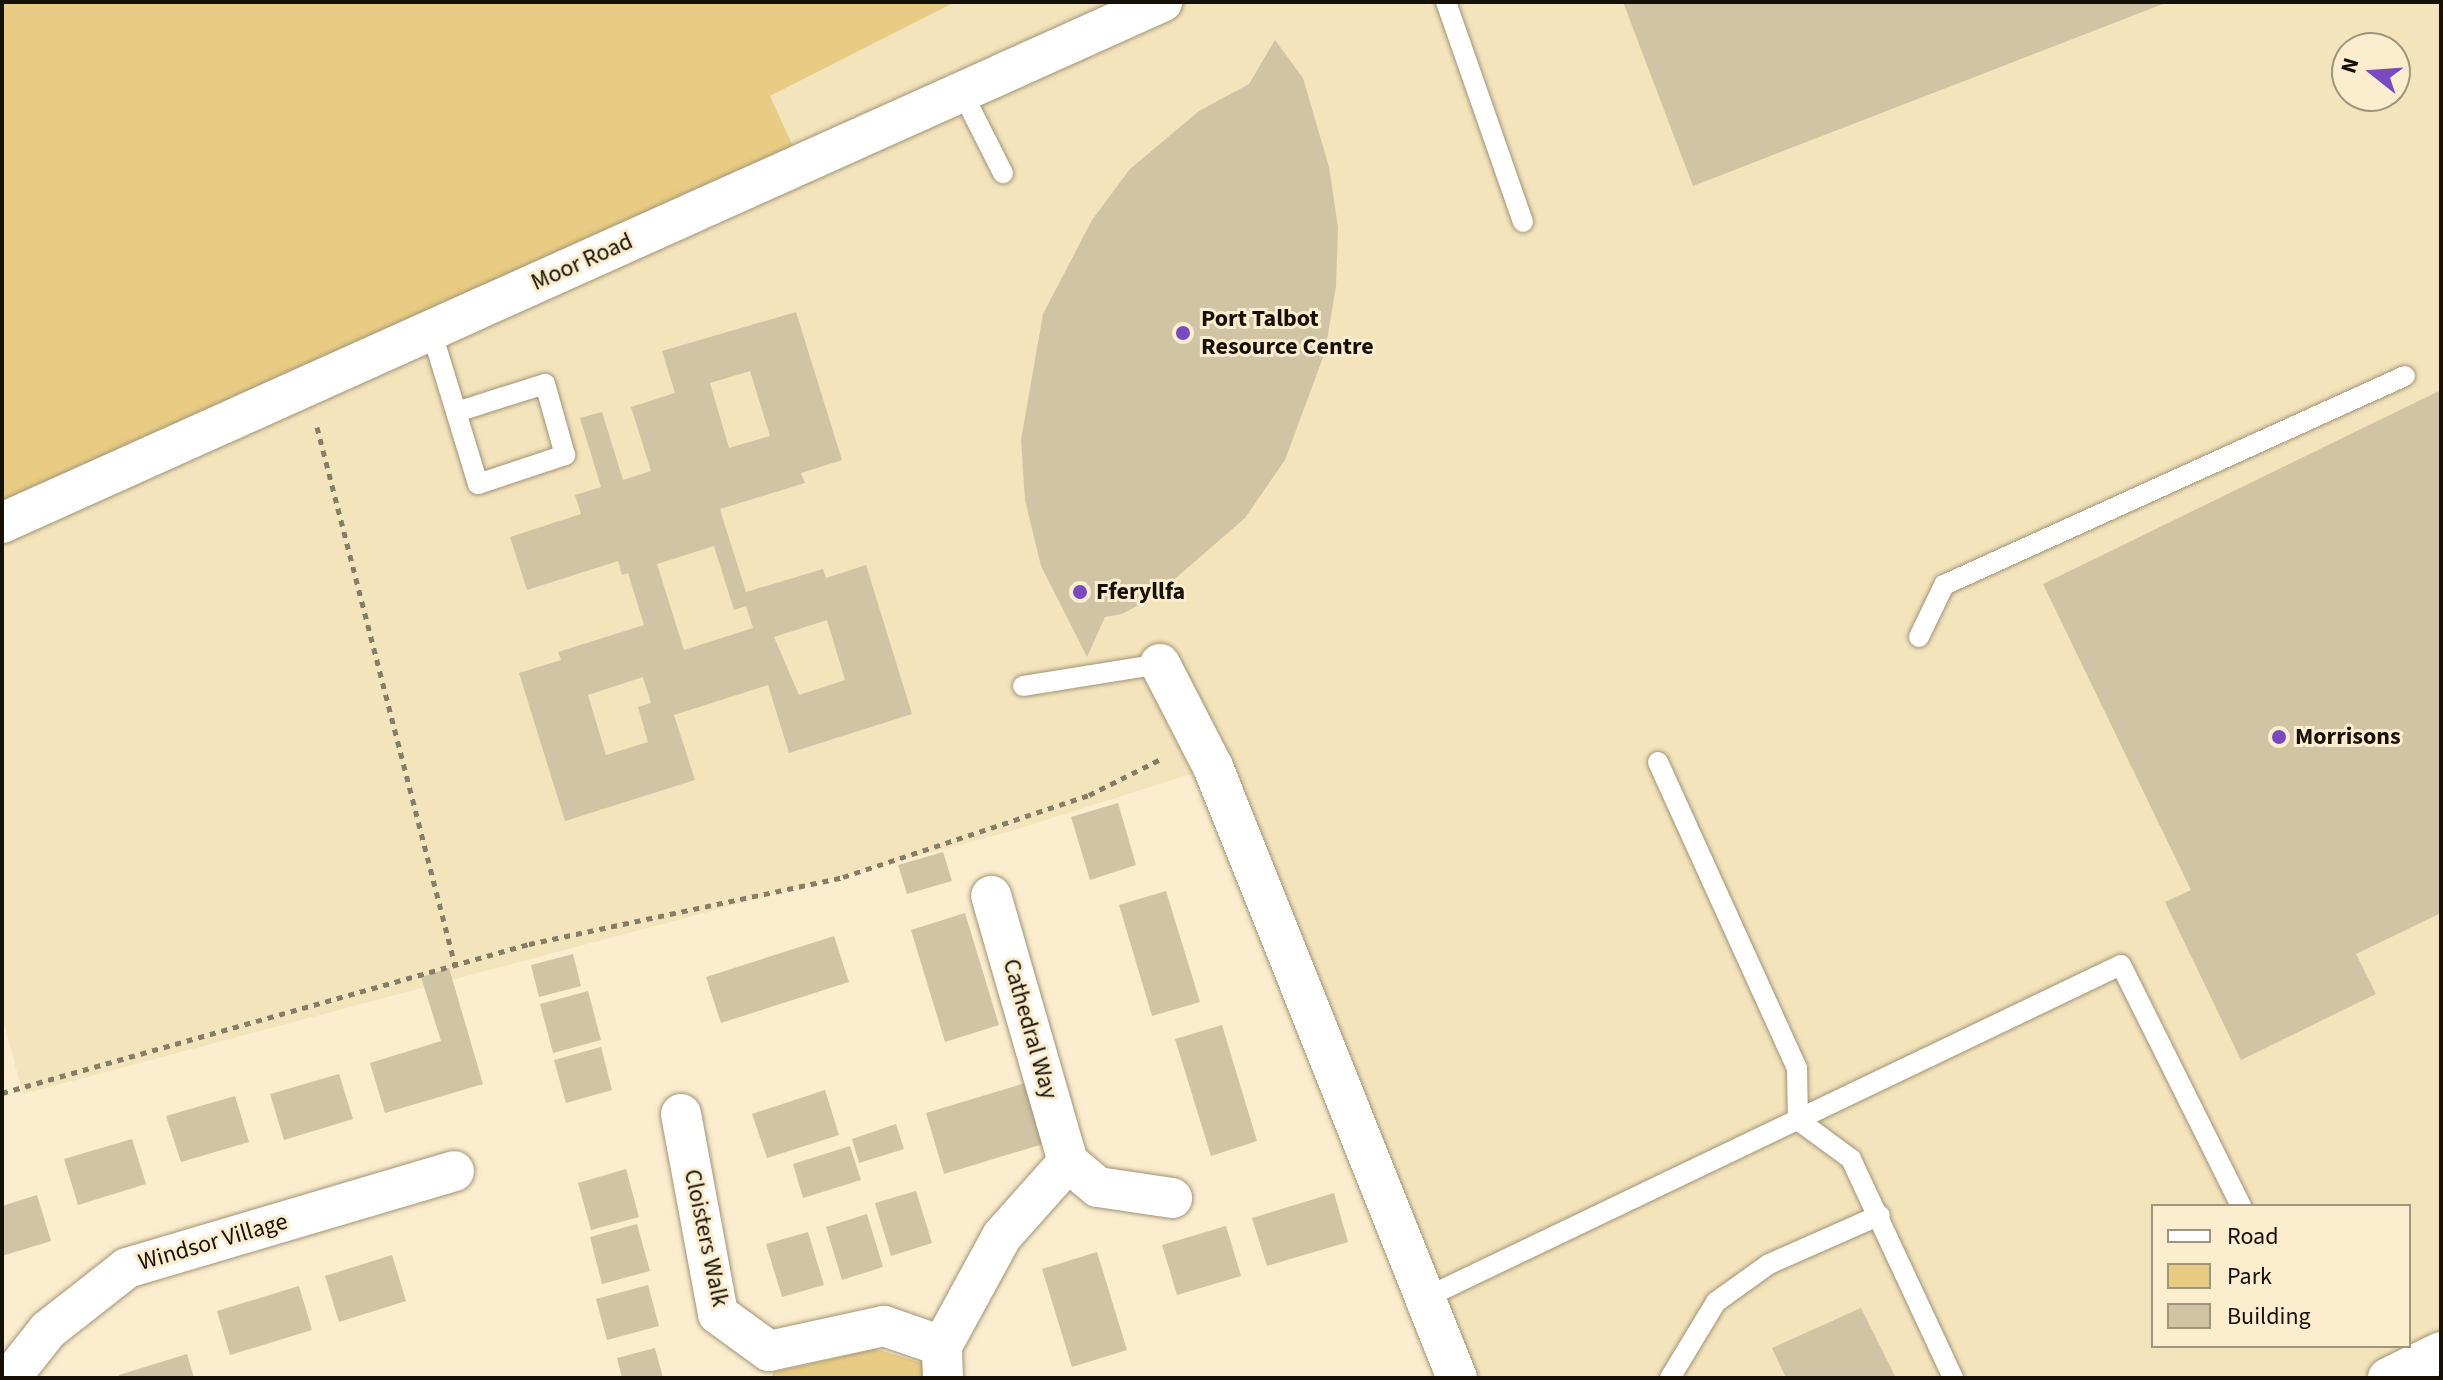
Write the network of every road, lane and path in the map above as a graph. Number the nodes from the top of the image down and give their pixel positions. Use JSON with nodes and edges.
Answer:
{"nodes":[{"id":1,"x":1162,"y":2,"type":"edge"},
{"id":2,"x":1446,"y":2,"type":"edge"},
{"id":3,"x":962,"y":92,"type":"junction"},
{"id":4,"x":1003,"y":173,"type":"dead end"},
{"id":5,"x":1523,"y":222,"type":"dead end"},
{"id":6,"x":431,"y":330,"type":"junction"},
{"id":7,"x":2405,"y":376,"type":"dead end"},
{"id":8,"x":306,"y":386,"type":"junction"},
{"id":9,"x":456,"y":412,"type":"junction"},
{"id":10,"x":2,"y":523,"type":"edge"},
{"id":11,"x":1919,"y":637,"type":"dead end"},
{"id":12,"x":1160,"y":664,"type":"joint"},
{"id":13,"x":1023,"y":686,"type":"dead end"},
{"id":14,"x":1201,"y":743,"type":"junction"},
{"id":15,"x":1658,"y":762,"type":"dead end"},
{"id":16,"x":991,"y":896,"type":"dead end"},
{"id":17,"x":455,"y":965,"type":"junction"},
{"id":18,"x":2,"y":1093,"type":"edge"},
{"id":19,"x":681,"y":1114,"type":"dead end"},
{"id":20,"x":1798,"y":1120,"type":"junction"},
{"id":21,"x":1068,"y":1162,"type":"junction"},
{"id":22,"x":454,"y":1171,"type":"dead end"},
{"id":23,"x":1172,"y":1198,"type":"dead end"},
{"id":24,"x":2240,"y":1204,"type":"edge"},
{"id":25,"x":1880,"y":1215,"type":"junction"},
{"id":26,"x":1427,"y":1297,"type":"junction"},
{"id":27,"x":2441,"y":1352,"type":"edge"},
{"id":28,"x":943,"y":1362,"type":"edge"},
{"id":29,"x":10,"y":1378,"type":"edge"},
{"id":30,"x":1457,"y":1378,"type":"edge"},
{"id":31,"x":1670,"y":1378,"type":"edge"},
{"id":32,"x":1953,"y":1378,"type":"edge"},
{"id":33,"x":2388,"y":1378,"type":"edge"}],
"edges":[{"from":1,"to":3,"type":"street","name":"Moor Road"},
{"from":2,"to":5,"type":"lane"},
{"from":3,"to":4,"type":"lane"},
{"from":3,"to":6,"type":"street","name":"Moor Road"},
{"from":6,"to":8,"type":"street","name":"Moor Road"},
{"from":6,"to":9,"type":"lane"},
{"from":7,"to":11,"type":"lane"},
{"from":8,"to":10,"type":"street","name":"Moor Road"},
{"from":8,"to":17,"type":"path"},
{"from":9,"to":9,"type":"lane"},
{"from":12,"to":13,"type":"lane"},
{"from":12,"to":14,"type":"street"},
{"from":14,"to":17,"type":"path"},
{"from":14,"to":26,"type":"street"},
{"from":15,"to":20,"type":"lane"},
{"from":16,"to":21,"type":"street","name":"Cathedral Way"},
{"from":17,"to":18,"type":"path"},
{"from":19,"to":28,"type":"street","name":"Cloisters Walk"},
{"from":20,"to":24,"type":"lane"},
{"from":20,"to":25,"type":"lane"},
{"from":20,"to":26,"type":"lane"},
{"from":21,"to":23,"type":"street"},
{"from":21,"to":28,"type":"street"},
{"from":22,"to":29,"type":"street","name":"Windsor Village"},
{"from":25,"to":31,"type":"lane"},
{"from":25,"to":32,"type":"lane"},
{"from":26,"to":30,"type":"street"},
{"from":27,"to":33,"type":"street"}]}
